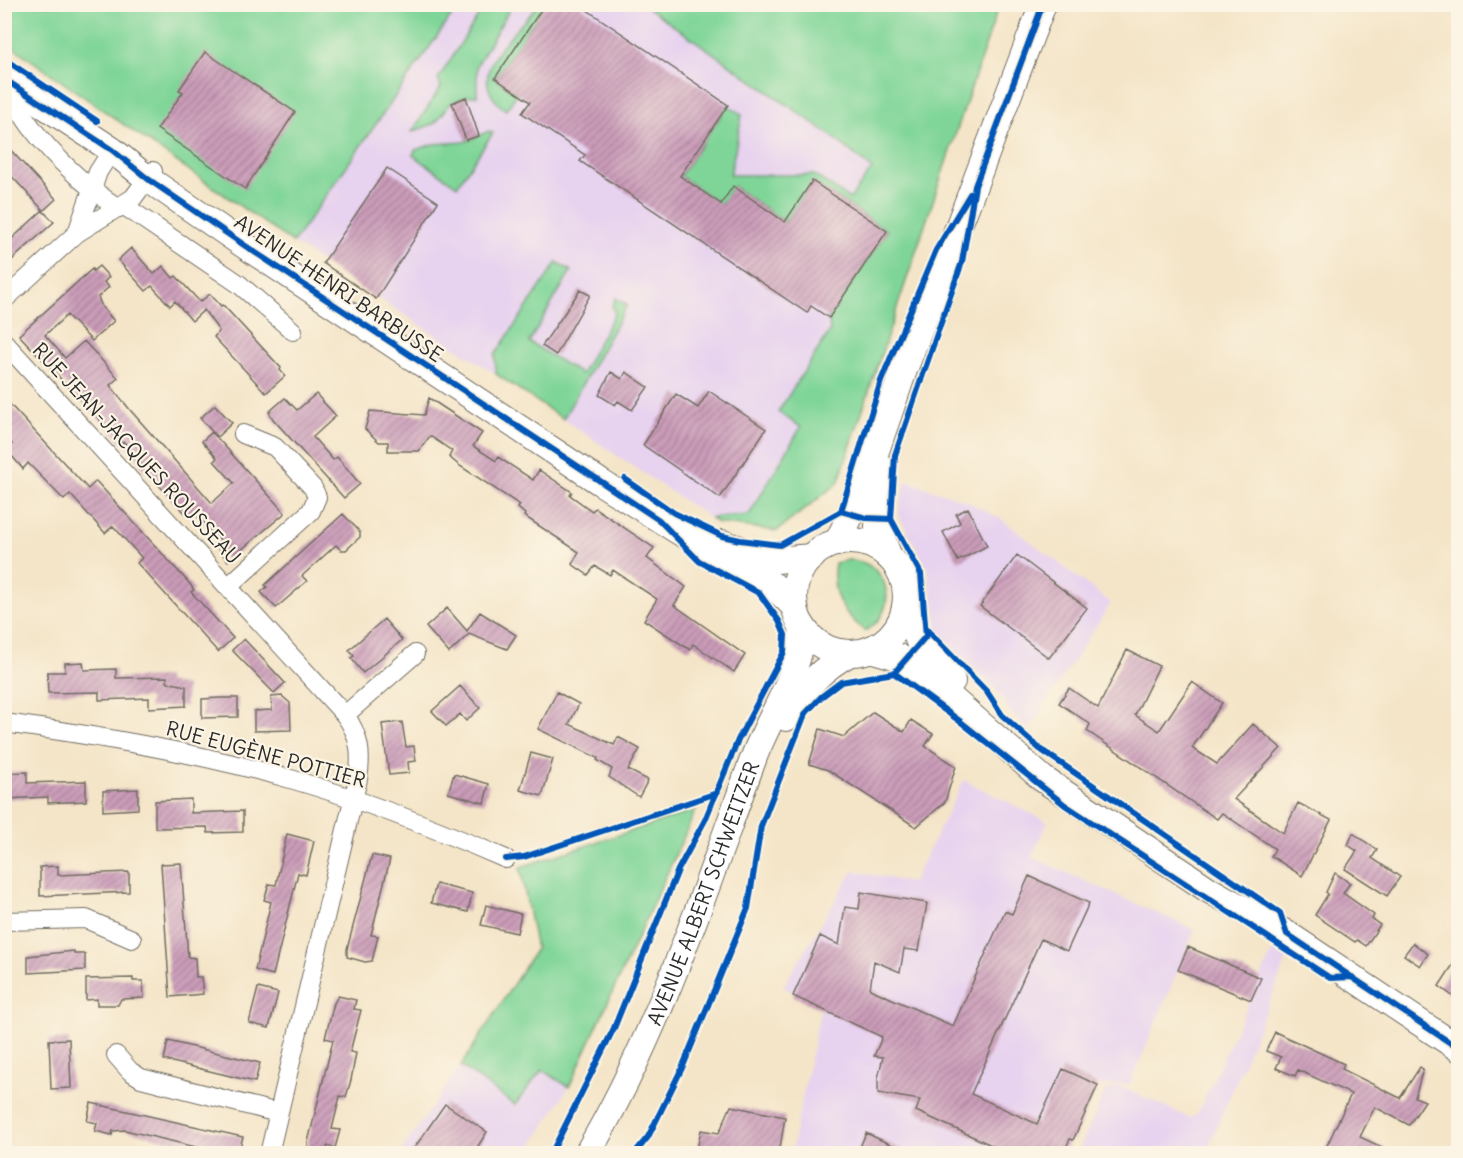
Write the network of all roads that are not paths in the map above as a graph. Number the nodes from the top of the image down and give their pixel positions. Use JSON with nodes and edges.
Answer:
{"nodes":[{"id":1,"x":1043,"y":4,"type":"edge"},
{"id":2,"x":6,"y":80,"type":"edge"},
{"id":3,"x":112,"y":150,"type":"junction"},
{"id":4,"x":151,"y":175,"type":"junction"},
{"id":5,"x":92,"y":191,"type":"junction"},
{"id":6,"x":121,"y":207,"type":"junction"},
{"id":7,"x":77,"y":233,"type":"junction"},
{"id":8,"x":4,"y":300,"type":"edge"},
{"id":9,"x":293,"y":331,"type":"dead end"},
{"id":10,"x":4,"y":342,"type":"edge"},
{"id":11,"x":243,"y":434,"type":"dead end"},
{"id":12,"x":883,"y":435,"type":"junction"},
{"id":13,"x":837,"y":543,"type":"junction"},
{"id":14,"x":812,"y":557,"type":"junction"},
{"id":15,"x":889,"y":557,"type":"junction"},
{"id":16,"x":229,"y":586,"type":"junction"},
{"id":17,"x":905,"y":607,"type":"junction"},
{"id":18,"x":799,"y":617,"type":"junction"},
{"id":19,"x":860,"y":651,"type":"junction"},
{"id":20,"x":415,"y":654,"type":"dead end"},
{"id":21,"x":345,"y":715,"type":"junction"},
{"id":22,"x":4,"y":723,"type":"edge"},
{"id":23,"x":353,"y":800,"type":"junction"},
{"id":24,"x":506,"y":859,"type":"dead end"},
{"id":25,"x":4,"y":921,"type":"edge"},
{"id":26,"x":1287,"y":934,"type":"junction"},
{"id":27,"x":132,"y":939,"type":"dead end"},
{"id":28,"x":1458,"y":1048,"type":"edge"},
{"id":29,"x":116,"y":1055,"type":"dead end"},
{"id":30,"x":278,"y":1113,"type":"junction"},
{"id":31,"x":269,"y":1154,"type":"edge"},
{"id":32,"x":586,"y":1154,"type":"edge"},
{"id":33,"x":601,"y":1154,"type":"edge"}],
"edges":[{"from":1,"to":12,"type":"street"},
{"from":2,"to":3,"type":"street","name":"AVENUE HENRI BARBUSSE"},
{"from":2,"to":5,"type":"street"},
{"from":3,"to":4,"type":"street","name":"AVENUE HENRI BARBUSSE"},
{"from":3,"to":5,"type":"street"},
{"from":4,"to":6,"type":"street"},
{"from":4,"to":14,"type":"street","name":"AVENUE HENRI BARBUSSE"},
{"from":4,"to":18,"type":"street","name":"AVENUE HENRI BARBUSSE"},
{"from":5,"to":6,"type":"street"},
{"from":5,"to":7,"type":"street"},
{"from":6,"to":7,"type":"street"},
{"from":6,"to":9,"type":"street"},
{"from":7,"to":8,"type":"street"},
{"from":10,"to":16,"type":"street","name":"RUE JEAN-JACQUES ROUSSEAU"},
{"from":11,"to":16,"type":"street","name":"RUE JEAN-JACQUES ROUSSEAU"},
{"from":12,"to":13,"type":"street"},
{"from":12,"to":15,"type":"street"},
{"from":13,"to":14,"type":"street"},
{"from":13,"to":15,"type":"street"},
{"from":14,"to":18,"type":"street"},
{"from":15,"to":17,"type":"street"},
{"from":16,"to":21,"type":"street"},
{"from":17,"to":19,"type":"street"},
{"from":17,"to":26,"type":"street"},
{"from":18,"to":19,"type":"street"},
{"from":18,"to":32,"type":"street","name":"AVENUE ALBERT SCHWEITZER"},
{"from":19,"to":26,"type":"street"},
{"from":19,"to":33,"type":"street","name":"AVENUE ALBERT SCHWEITZER"},
{"from":20,"to":21,"type":"street"},
{"from":21,"to":23,"type":"street"},
{"from":22,"to":23,"type":"street","name":"RUE EUGÈNE POTTIER"},
{"from":23,"to":24,"type":"street","name":"RUE EUGÈNE POTTIER"},
{"from":23,"to":30,"type":"street"},
{"from":25,"to":27,"type":"street"},
{"from":26,"to":28,"type":"street"},
{"from":29,"to":30,"type":"street"},
{"from":30,"to":31,"type":"street"}]}
